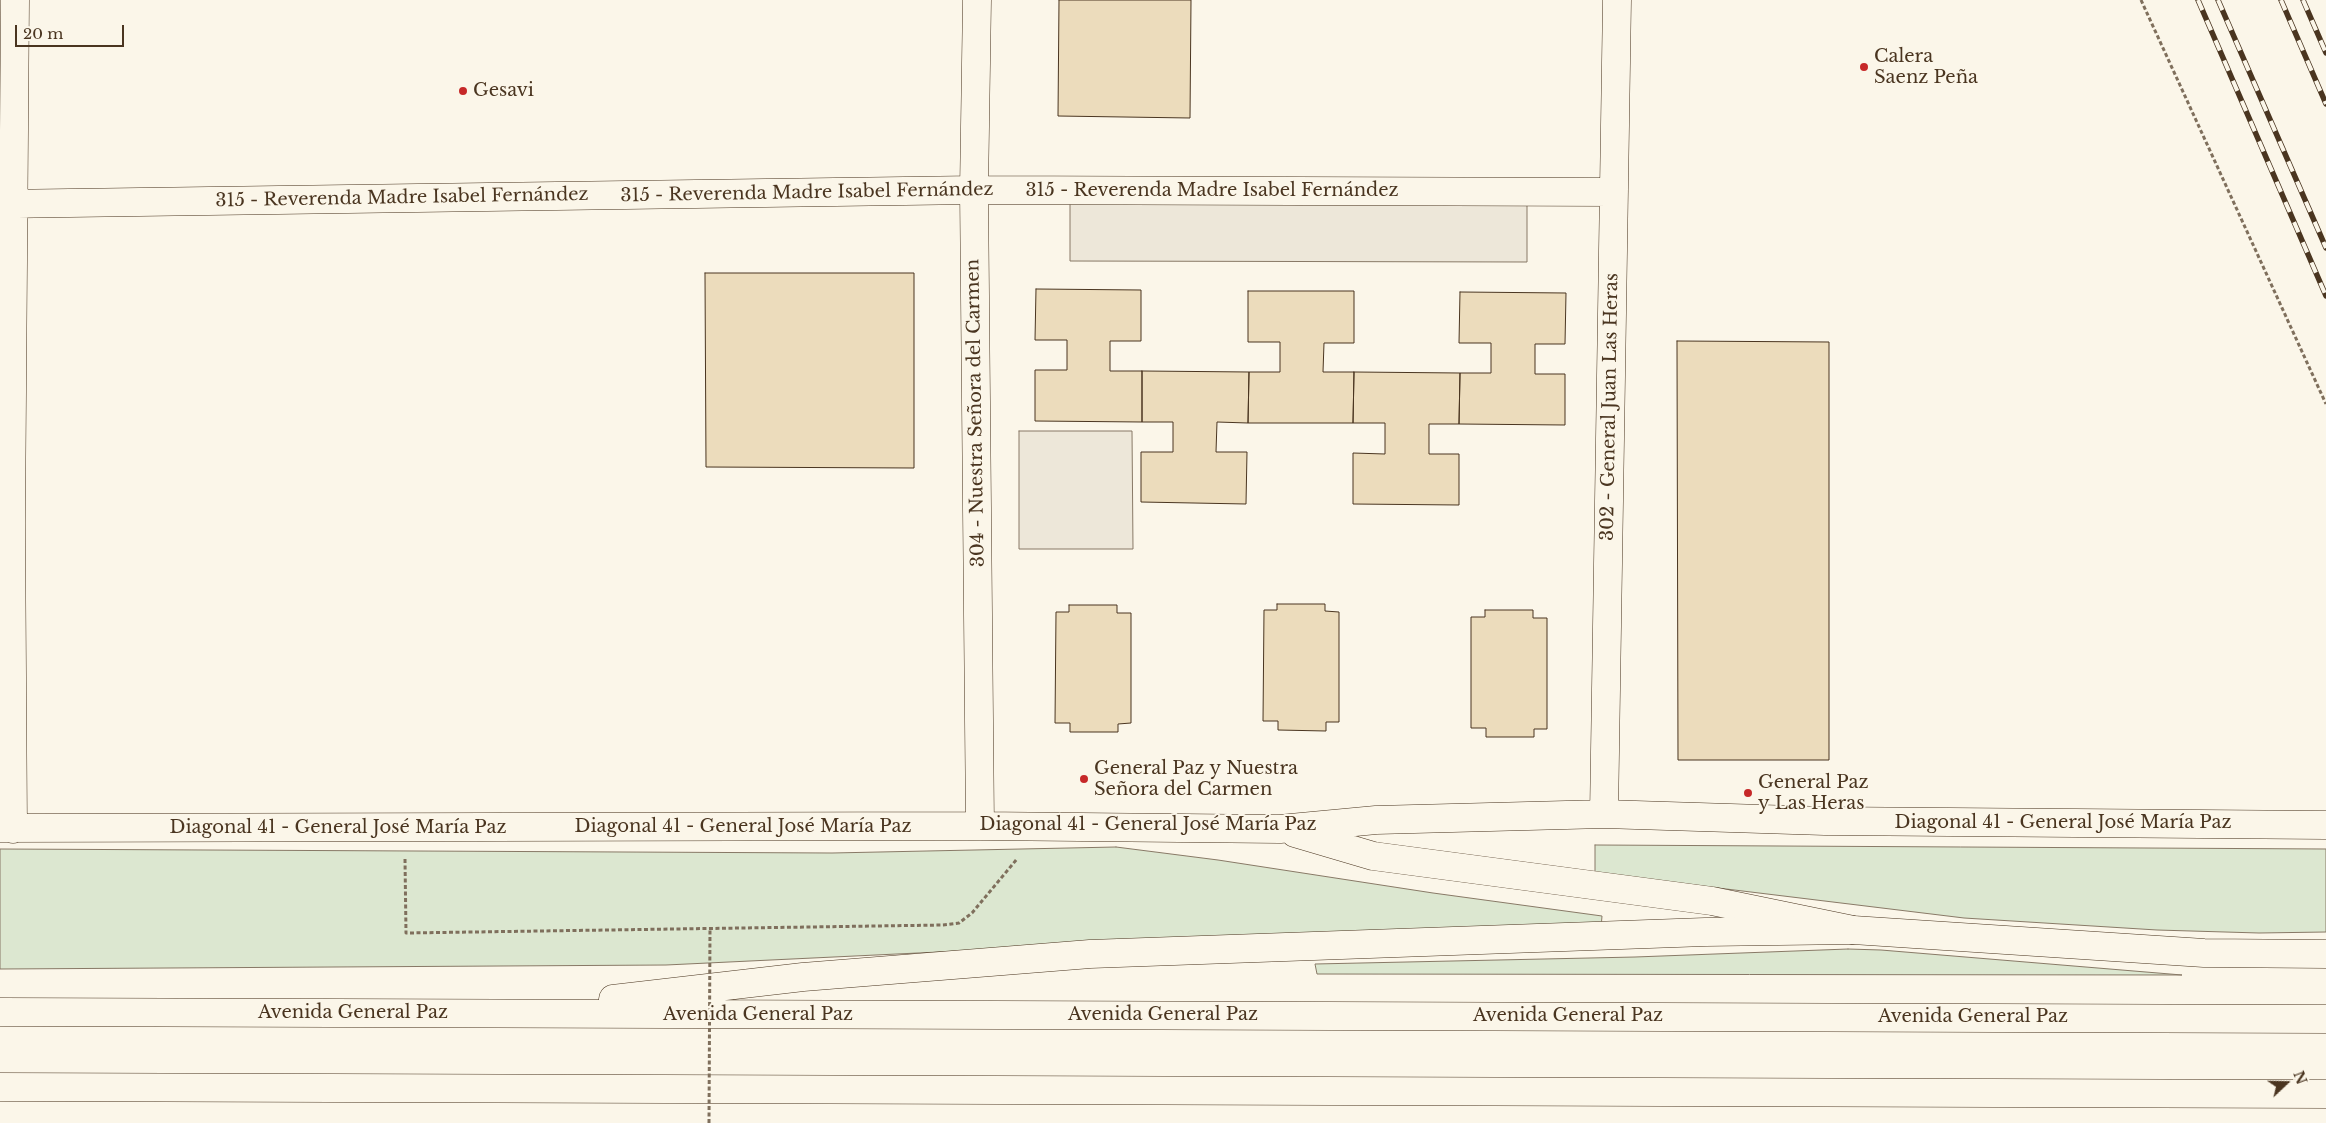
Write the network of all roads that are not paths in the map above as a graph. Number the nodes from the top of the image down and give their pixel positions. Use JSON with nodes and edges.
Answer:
{"nodes":[{"id":1,"x":15,"y":0,"type":"edge"},
{"id":2,"x":977,"y":0,"type":"edge"},
{"id":3,"x":1616,"y":0,"type":"edge"},
{"id":4,"x":974,"y":190,"type":"junction"},
{"id":5,"x":1614,"y":192,"type":"junction"},
{"id":6,"x":6,"y":204,"type":"edge"},
{"id":7,"x":6,"y":523,"type":"edge"},
{"id":8,"x":1604,"y":814,"type":"junction"},
{"id":9,"x":2326,"y":825,"type":"edge"},
{"id":10,"x":980,"y":826,"type":"junction"},
{"id":11,"x":6,"y":829,"type":"edge"},
{"id":12,"x":1280,"y":829,"type":"junction"},
{"id":13,"x":1853,"y":930,"type":"junction"},
{"id":14,"x":2326,"y":954,"type":"edge"},
{"id":15,"x":0,"y":1012,"type":"edge"},
{"id":16,"x":492,"y":1014,"type":"junction"},
{"id":17,"x":2326,"y":1018,"type":"edge"},
{"id":18,"x":0,"y":1087,"type":"edge"},
{"id":19,"x":2326,"y":1094,"type":"edge"}],
"edges":[{"from":1,"to":6,"type":"main road"},
{"from":2,"to":4,"type":"main road","name":"304 - Nuestra Señora del Carmen"},
{"from":3,"to":5,"type":"main road","name":"302 - General Juan Las Heras"},
{"from":4,"to":5,"type":"main road","name":"315 - Reverenda Madre Isabel Fernández"},
{"from":4,"to":6,"type":"main road","name":"315 - Reverenda Madre Isabel Fernández"},
{"from":4,"to":10,"type":"main road","name":"304 - Nuestra Señora del Carmen"},
{"from":5,"to":8,"type":"main road","name":"302 - General Juan Las Heras"},
{"from":6,"to":7,"type":"main road"},
{"from":7,"to":11,"type":"main road"},
{"from":8,"to":9,"type":"main road","name":"Diagonal 41 - General José María Paz"},
{"from":8,"to":12,"type":"main road","name":"Diagonal 41 - General José María Paz"},
{"from":10,"to":11,"type":"main road","name":"Diagonal 41 - General José María Paz"},
{"from":10,"to":12,"type":"main road","name":"Diagonal 41 - General José María Paz"},
{"from":12,"to":13,"type":"main road"},
{"from":13,"to":14,"type":"main road"},
{"from":13,"to":16,"type":"main road"},
{"from":15,"to":16,"type":"main road","name":"Avenida General Paz"},
{"from":16,"to":17,"type":"main road","name":"Avenida General Paz"},
{"from":18,"to":19,"type":"main road"}]}
